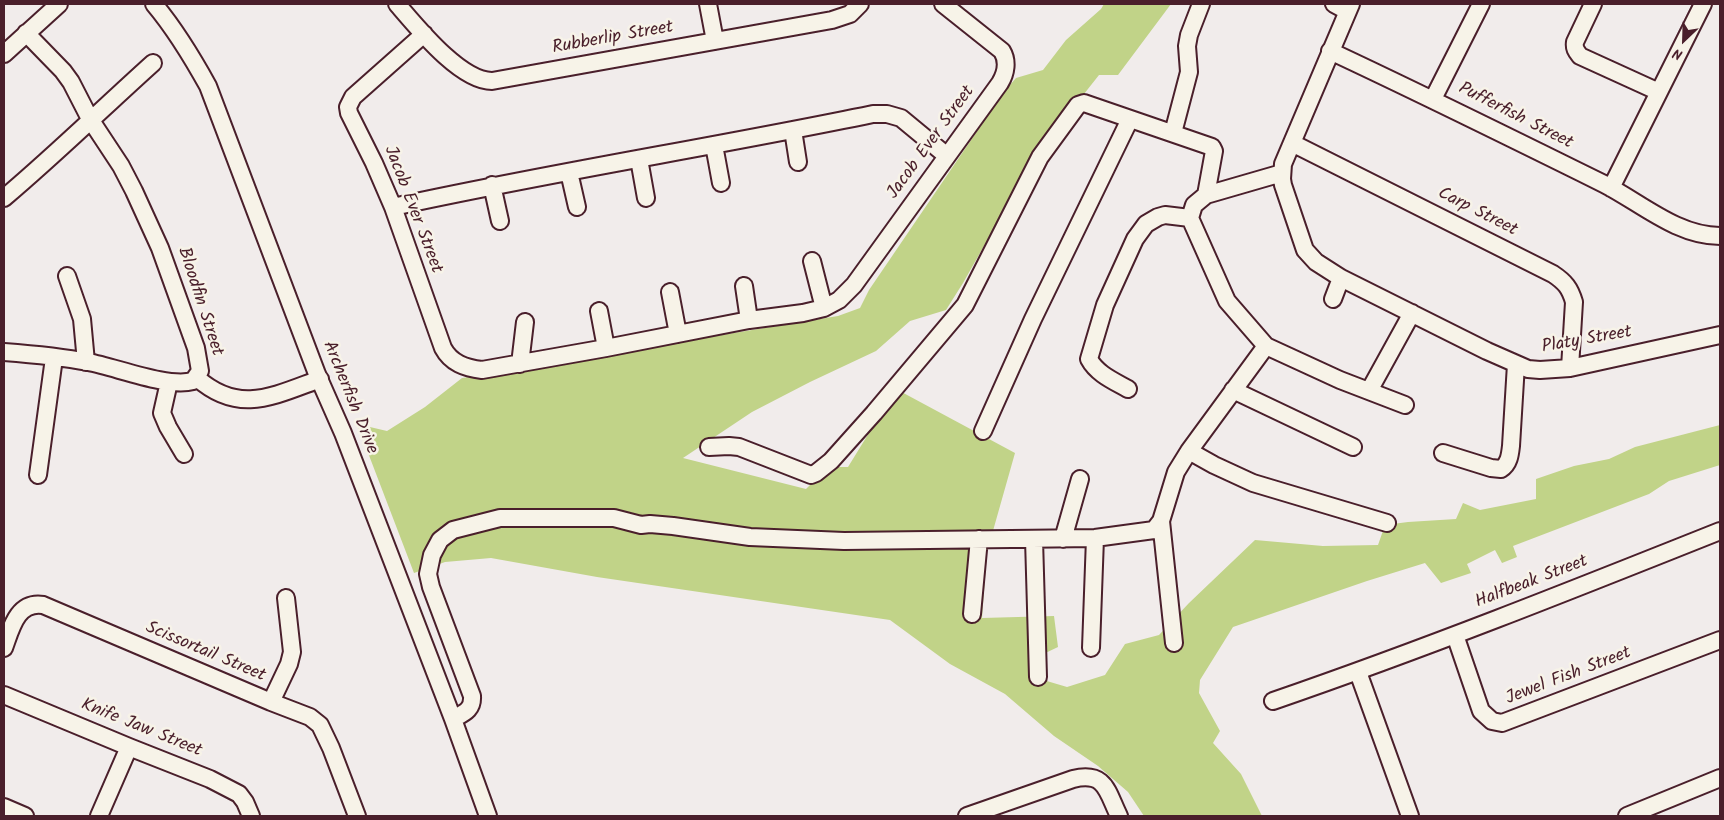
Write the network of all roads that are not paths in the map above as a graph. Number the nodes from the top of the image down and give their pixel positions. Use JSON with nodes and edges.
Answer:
{"nodes":[{"id":1,"x":59,"y":4,"type":"edge"},
{"id":2,"x":154,"y":4,"type":"edge"},
{"id":3,"x":397,"y":4,"type":"edge"},
{"id":4,"x":708,"y":4,"type":"edge"},
{"id":5,"x":860,"y":4,"type":"edge"},
{"id":6,"x":943,"y":4,"type":"edge"},
{"id":7,"x":1201,"y":4,"type":"edge"},
{"id":8,"x":1481,"y":4,"type":"edge"},
{"id":9,"x":1593,"y":4,"type":"edge"},
{"id":10,"x":1703,"y":4,"type":"edge"},
{"id":11,"x":1344,"y":6,"type":"edge"},
{"id":12,"x":26,"y":33,"type":"junction"},
{"id":13,"x":424,"y":34,"type":"junction"},
{"id":14,"x":715,"y":41,"type":"junction"},
{"id":15,"x":1330,"y":51,"type":"junction"},
{"id":16,"x":4,"y":54,"type":"edge"},
{"id":17,"x":153,"y":63,"type":"dead end"},
{"id":18,"x":1659,"y":92,"type":"junction"},
{"id":19,"x":1432,"y":99,"type":"junction"},
{"id":20,"x":90,"y":119,"type":"junction"},
{"id":21,"x":1130,"y":119,"type":"junction"},
{"id":22,"x":793,"y":130,"type":"junction"},
{"id":23,"x":1173,"y":133,"type":"junction"},
{"id":24,"x":1292,"y":143,"type":"junction"},
{"id":25,"x":714,"y":145,"type":"junction"},
{"id":26,"x":947,"y":156,"type":"junction"},
{"id":27,"x":639,"y":159,"type":"junction"},
{"id":28,"x":798,"y":162,"type":"dead end"},
{"id":29,"x":568,"y":172,"type":"junction"},
{"id":30,"x":1282,"y":173,"type":"junction"},
{"id":31,"x":721,"y":183,"type":"dead end"},
{"id":32,"x":492,"y":185,"type":"junction"},
{"id":33,"x":1611,"y":188,"type":"junction"},
{"id":34,"x":1206,"y":195,"type":"junction"},
{"id":35,"x":4,"y":198,"type":"edge"},
{"id":36,"x":646,"y":198,"type":"dead end"},
{"id":37,"x":393,"y":207,"type":"junction"},
{"id":38,"x":577,"y":207,"type":"dead end"},
{"id":39,"x":1190,"y":218,"type":"junction"},
{"id":40,"x":500,"y":221,"type":"dead end"},
{"id":41,"x":1720,"y":236,"type":"edge"},
{"id":42,"x":812,"y":261,"type":"dead end"},
{"id":43,"x":67,"y":276,"type":"dead end"},
{"id":44,"x":1341,"y":278,"type":"junction"},
{"id":45,"x":744,"y":286,"type":"dead end"},
{"id":46,"x":670,"y":292,"type":"dead end"},
{"id":47,"x":1333,"y":299,"type":"dead end"},
{"id":48,"x":824,"y":308,"type":"junction"},
{"id":49,"x":599,"y":311,"type":"dead end"},
{"id":50,"x":1412,"y":313,"type":"junction"},
{"id":51,"x":749,"y":320,"type":"junction"},
{"id":52,"x":525,"y":322,"type":"dead end"},
{"id":53,"x":678,"y":334,"type":"junction"},
{"id":54,"x":1720,"y":335,"type":"edge"},
{"id":55,"x":1266,"y":346,"type":"junction"},
{"id":56,"x":606,"y":348,"type":"junction"},
{"id":57,"x":4,"y":352,"type":"edge"},
{"id":58,"x":54,"y":358,"type":"junction"},
{"id":59,"x":86,"y":362,"type":"junction"},
{"id":60,"x":520,"y":364,"type":"junction"},
{"id":61,"x":1516,"y":364,"type":"junction"},
{"id":62,"x":1570,"y":368,"type":"junction"},
{"id":63,"x":196,"y":378,"type":"junction"},
{"id":64,"x":320,"y":379,"type":"junction"},
{"id":65,"x":169,"y":382,"type":"junction"},
{"id":66,"x":1128,"y":389,"type":"dead end"},
{"id":67,"x":1233,"y":390,"type":"junction"},
{"id":68,"x":1369,"y":391,"type":"junction"},
{"id":69,"x":1405,"y":405,"type":"dead end"},
{"id":70,"x":983,"y":431,"type":"dead end"},
{"id":71,"x":708,"y":447,"type":"dead end"},
{"id":72,"x":1353,"y":447,"type":"dead end"},
{"id":73,"x":1189,"y":450,"type":"junction"},
{"id":74,"x":1444,"y":453,"type":"dead end"},
{"id":75,"x":184,"y":454,"type":"dead end"},
{"id":76,"x":38,"y":475,"type":"dead end"},
{"id":77,"x":1080,"y":479,"type":"dead end"},
{"id":78,"x":1161,"y":521,"type":"junction"},
{"id":79,"x":1387,"y":523,"type":"dead end"},
{"id":80,"x":1720,"y":531,"type":"edge"},
{"id":81,"x":1095,"y":538,"type":"junction"},
{"id":82,"x":979,"y":539,"type":"junction"},
{"id":83,"x":1034,"y":539,"type":"junction"},
{"id":84,"x":1063,"y":539,"type":"junction"},
{"id":85,"x":286,"y":598,"type":"dead end"},
{"id":86,"x":972,"y":614,"type":"dead end"},
{"id":87,"x":1455,"y":635,"type":"junction"},
{"id":88,"x":1720,"y":640,"type":"edge"},
{"id":89,"x":1174,"y":642,"type":"dead end"},
{"id":90,"x":4,"y":648,"type":"edge"},
{"id":91,"x":1091,"y":648,"type":"dead end"},
{"id":92,"x":1358,"y":672,"type":"junction"},
{"id":93,"x":1038,"y":677,"type":"dead end"},
{"id":94,"x":4,"y":694,"type":"edge"},
{"id":95,"x":1273,"y":701,"type":"dead end"},
{"id":96,"x":271,"y":702,"type":"junction"},
{"id":97,"x":453,"y":719,"type":"junction"},
{"id":98,"x":128,"y":747,"type":"junction"},
{"id":99,"x":1720,"y":778,"type":"edge"},
{"id":100,"x":4,"y":807,"type":"edge"},
{"id":101,"x":1634,"y":815,"type":"edge"},
{"id":102,"x":25,"y":816,"type":"edge"},
{"id":103,"x":99,"y":816,"type":"edge"},
{"id":104,"x":251,"y":816,"type":"edge"},
{"id":105,"x":357,"y":816,"type":"edge"},
{"id":106,"x":488,"y":816,"type":"edge"},
{"id":107,"x":967,"y":816,"type":"edge"},
{"id":108,"x":1119,"y":816,"type":"edge"},
{"id":109,"x":1410,"y":816,"type":"edge"}],
"edges":[{"from":1,"to":12,"type":"street"},
{"from":2,"to":64,"type":"street","name":"Archerfish Drive"},
{"from":3,"to":13,"type":"street","name":"Rubberlip Street"},
{"from":4,"to":14,"type":"street"},
{"from":5,"to":14,"type":"street","name":"Rubberlip Street"},
{"from":6,"to":26,"type":"street","name":"Jacob Ever Street"},
{"from":7,"to":23,"type":"street"},
{"from":8,"to":19,"type":"street"},
{"from":9,"to":18,"type":"street"},
{"from":10,"to":18,"type":"street"},
{"from":11,"to":15,"type":"street"},
{"from":12,"to":16,"type":"street"},
{"from":12,"to":20,"type":"street","name":"Bloodfin Street"},
{"from":13,"to":14,"type":"street","name":"Rubberlip Street"},
{"from":13,"to":37,"type":"street","name":"Jacob Ever Street"},
{"from":15,"to":19,"type":"street","name":"Pufferfish Street"},
{"from":15,"to":24,"type":"street","name":"Platy Street"},
{"from":17,"to":20,"type":"street"},
{"from":18,"to":33,"type":"street"},
{"from":19,"to":33,"type":"street","name":"Pufferfish Street"},
{"from":20,"to":35,"type":"street"},
{"from":20,"to":63,"type":"street","name":"Bloodfin Street"},
{"from":21,"to":23,"type":"street"},
{"from":21,"to":70,"type":"street"},
{"from":21,"to":71,"type":"street"},
{"from":22,"to":25,"type":"street"},
{"from":22,"to":26,"type":"street"},
{"from":22,"to":28,"type":"street"},
{"from":23,"to":34,"type":"street"},
{"from":24,"to":30,"type":"street","name":"Platy Street"},
{"from":24,"to":62,"type":"street","name":"Carp Street"},
{"from":25,"to":27,"type":"street"},
{"from":25,"to":31,"type":"street"},
{"from":26,"to":48,"type":"street","name":"Jacob Ever Street"},
{"from":27,"to":29,"type":"street"},
{"from":27,"to":36,"type":"street"},
{"from":29,"to":32,"type":"street"},
{"from":29,"to":38,"type":"street"},
{"from":30,"to":34,"type":"street"},
{"from":30,"to":44,"type":"street","name":"Platy Street"},
{"from":32,"to":37,"type":"street"},
{"from":32,"to":40,"type":"street"},
{"from":33,"to":41,"type":"street","name":"Pufferfish Street"},
{"from":34,"to":39,"type":"street"},
{"from":37,"to":60,"type":"street","name":"Jacob Ever Street"},
{"from":39,"to":55,"type":"street"},
{"from":39,"to":66,"type":"street"},
{"from":42,"to":48,"type":"street"},
{"from":43,"to":59,"type":"street"},
{"from":44,"to":47,"type":"street"},
{"from":44,"to":50,"type":"street","name":"Platy Street"},
{"from":45,"to":51,"type":"street"},
{"from":46,"to":53,"type":"street"},
{"from":48,"to":51,"type":"street","name":"Jacob Ever Street"},
{"from":49,"to":56,"type":"street"},
{"from":50,"to":61,"type":"street","name":"Platy Street"},
{"from":50,"to":68,"type":"street"},
{"from":51,"to":53,"type":"street","name":"Jacob Ever Street"},
{"from":52,"to":60,"type":"street"},
{"from":53,"to":56,"type":"street","name":"Jacob Ever Street"},
{"from":54,"to":62,"type":"street","name":"Platy Street"},
{"from":55,"to":67,"type":"street"},
{"from":55,"to":68,"type":"street"},
{"from":56,"to":60,"type":"street","name":"Jacob Ever Street"},
{"from":57,"to":58,"type":"street","name":"Bloodfin Street"},
{"from":58,"to":59,"type":"street","name":"Bloodfin Street"},
{"from":58,"to":76,"type":"street"},
{"from":59,"to":65,"type":"street","name":"Bloodfin Street"},
{"from":61,"to":62,"type":"street","name":"Platy Street"},
{"from":61,"to":74,"type":"street"},
{"from":63,"to":64,"type":"street"},
{"from":63,"to":65,"type":"street","name":"Bloodfin Street"},
{"from":64,"to":97,"type":"street","name":"Archerfish Drive"},
{"from":65,"to":75,"type":"street"},
{"from":67,"to":72,"type":"street"},
{"from":67,"to":73,"type":"street"},
{"from":68,"to":69,"type":"street"},
{"from":73,"to":78,"type":"street"},
{"from":73,"to":79,"type":"street"},
{"from":77,"to":84,"type":"street"},
{"from":78,"to":81,"type":"street"},
{"from":78,"to":89,"type":"street"},
{"from":80,"to":87,"type":"street","name":"Halfbeak Street"},
{"from":81,"to":84,"type":"street"},
{"from":81,"to":91,"type":"street"},
{"from":82,"to":83,"type":"street"},
{"from":82,"to":86,"type":"street"},
{"from":82,"to":97,"type":"street"},
{"from":83,"to":84,"type":"street"},
{"from":83,"to":93,"type":"street"},
{"from":85,"to":96,"type":"street"},
{"from":87,"to":88,"type":"street","name":"Jewel Fish Street"},
{"from":87,"to":92,"type":"street","name":"Halfbeak Street"},
{"from":90,"to":96,"type":"street","name":"Scissortail Street"},
{"from":92,"to":95,"type":"street","name":"Halfbeak Street"},
{"from":92,"to":109,"type":"street"},
{"from":94,"to":98,"type":"street","name":"Knife Jaw Street"},
{"from":96,"to":105,"type":"street","name":"Scissortail Street"},
{"from":97,"to":106,"type":"street","name":"Archerfish Drive"},
{"from":98,"to":103,"type":"street"},
{"from":98,"to":104,"type":"street","name":"Knife Jaw Street"},
{"from":99,"to":101,"type":"street"},
{"from":100,"to":102,"type":"street"},
{"from":107,"to":108,"type":"street"}]}
